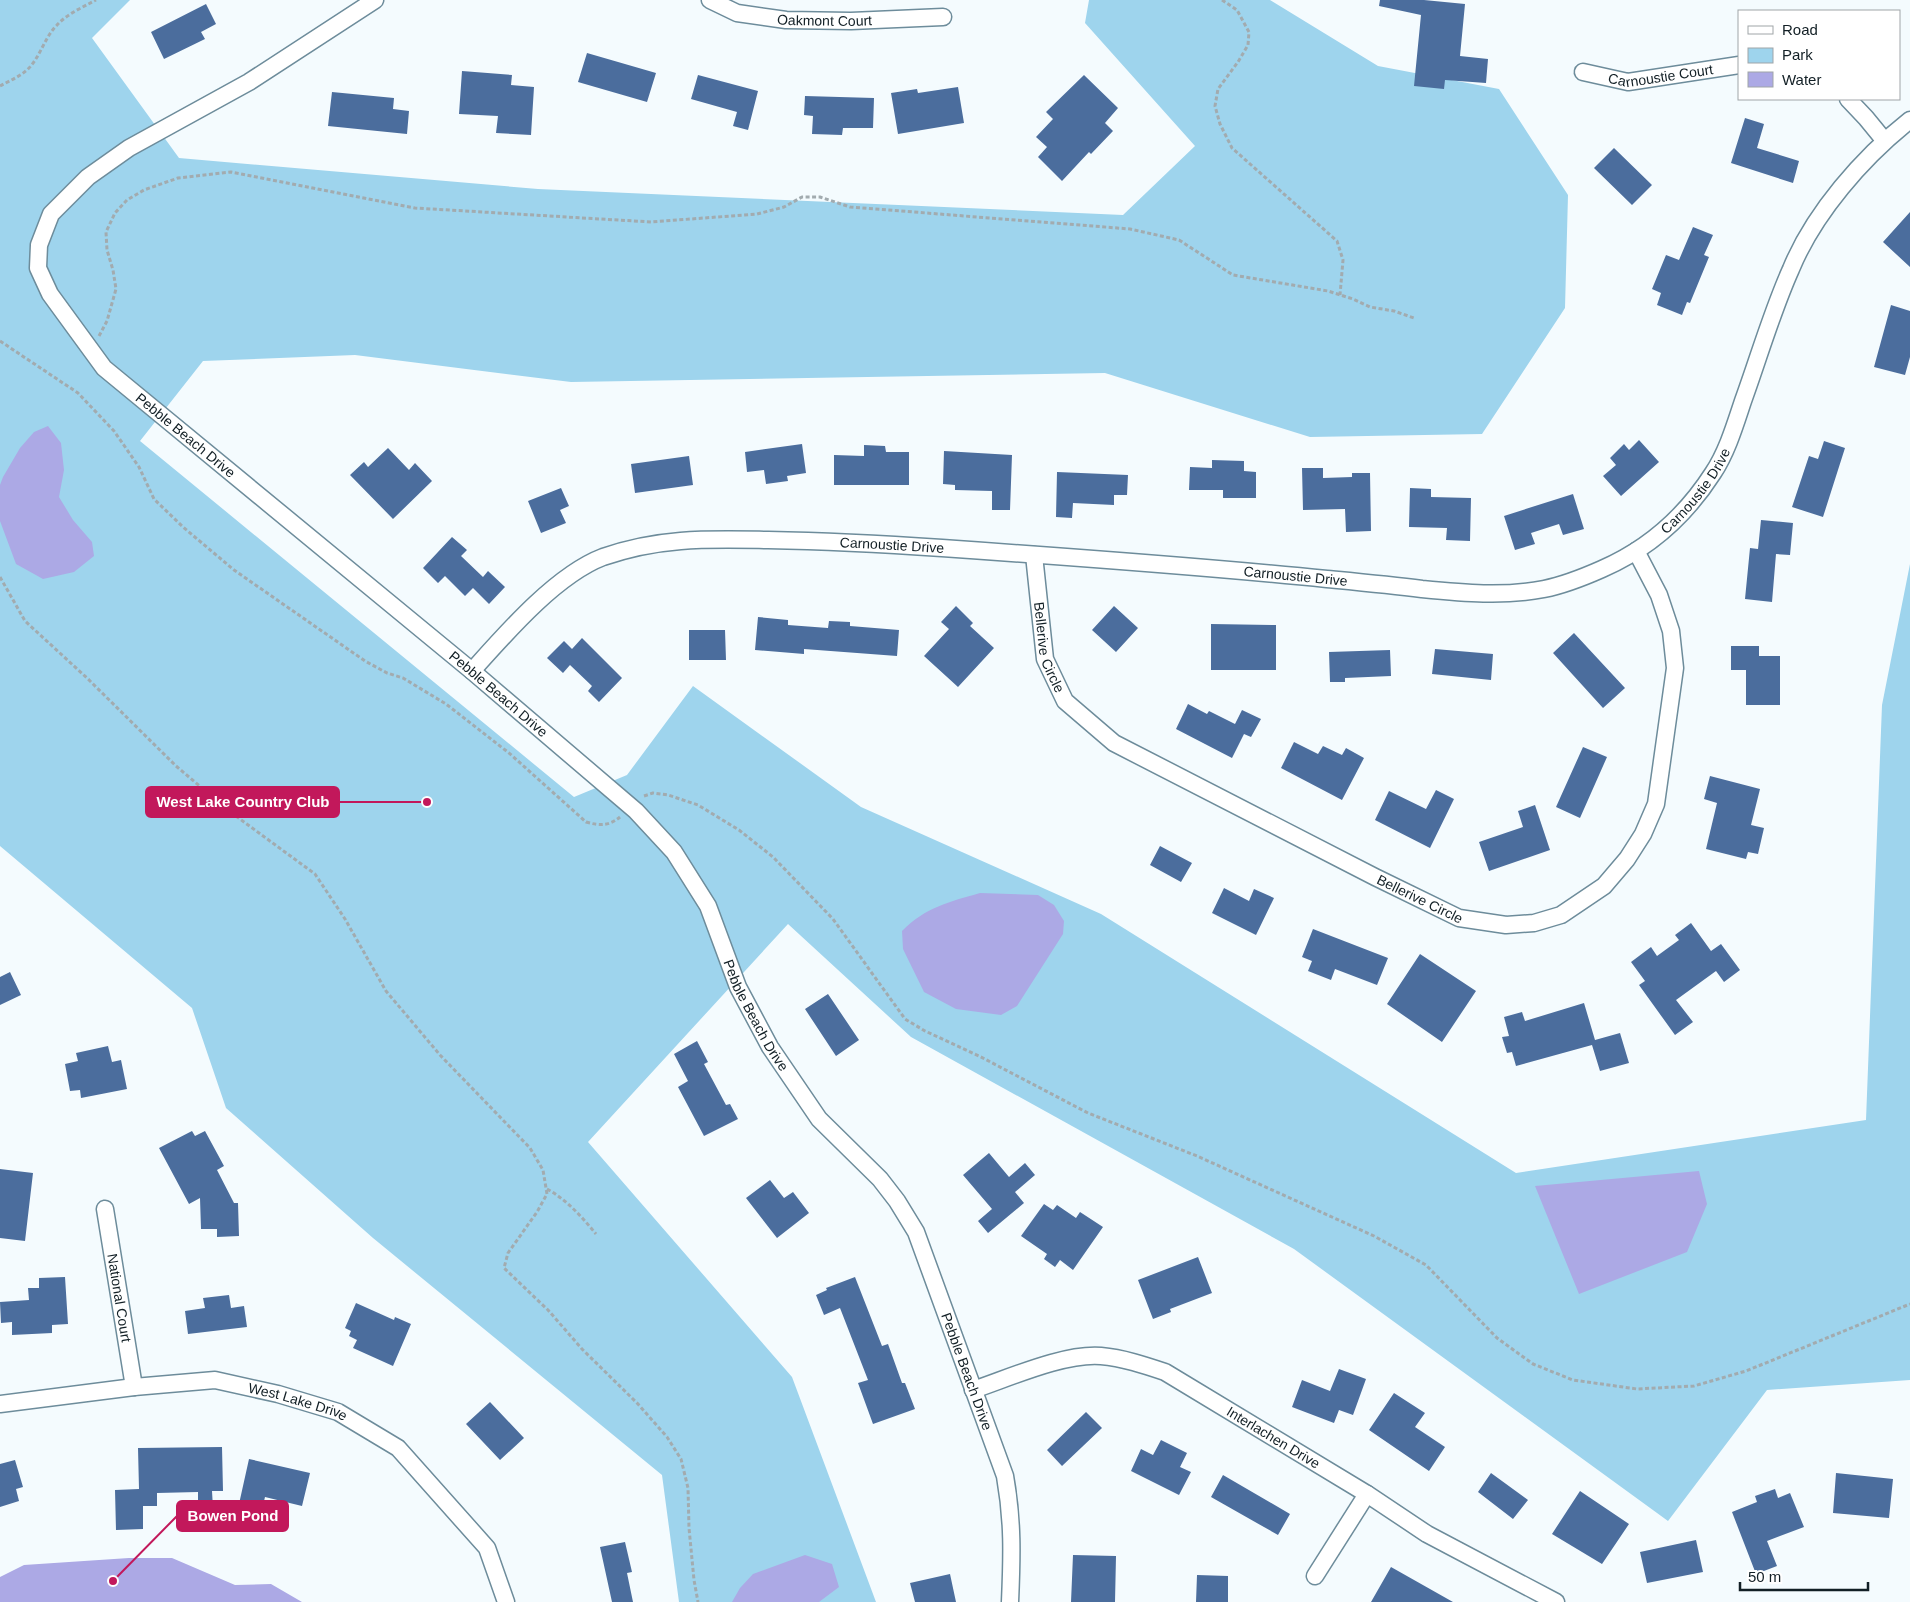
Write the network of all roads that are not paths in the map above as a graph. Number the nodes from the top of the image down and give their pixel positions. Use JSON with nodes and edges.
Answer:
{"nodes":[{"id":1,"x":375,"y":0,"type":"edge"},
{"id":2,"x":710,"y":0,"type":"edge"},
{"id":3,"x":942,"y":17,"type":"dead end"},
{"id":4,"x":1738,"y":65,"type":"edge"},
{"id":5,"x":1583,"y":72,"type":"dead end"},
{"id":6,"x":1849,"y":100,"type":"edge"},
{"id":7,"x":1910,"y":120,"type":"edge"},
{"id":8,"x":1884,"y":140,"type":"junction"},
{"id":9,"x":1636,"y":551,"type":"junction"},
{"id":10,"x":1034,"y":555,"type":"junction"},
{"id":11,"x":472,"y":671,"type":"junction"},
{"id":12,"x":105,"y":1209,"type":"dead end"},
{"id":13,"x":134,"y":1387,"type":"junction"},
{"id":14,"x":973,"y":1390,"type":"junction"},
{"id":15,"x":0,"y":1404,"type":"edge"},
{"id":16,"x":1366,"y":1494,"type":"junction"},
{"id":17,"x":1315,"y":1576,"type":"dead end"},
{"id":18,"x":506,"y":1602,"type":"edge"},
{"id":19,"x":1010,"y":1602,"type":"edge"},
{"id":20,"x":1556,"y":1602,"type":"edge"}],
"edges":[{"from":1,"to":11,"type":"street","name":"Pebble Beach Drive"},
{"from":2,"to":3,"type":"street","name":"Oakmont Court"},
{"from":4,"to":5,"type":"street","name":"Carnoustie Court"},
{"from":6,"to":8,"type":"street"},
{"from":7,"to":8,"type":"street","name":"Carnoustie Drive"},
{"from":8,"to":9,"type":"street","name":"Carnoustie Drive"},
{"from":9,"to":10,"type":"street","name":"Carnoustie Drive"},
{"from":9,"to":10,"type":"street","name":"Bellerive Circle"},
{"from":10,"to":11,"type":"street","name":"Carnoustie Drive"},
{"from":11,"to":14,"type":"street","name":"Pebble Beach Drive"},
{"from":12,"to":13,"type":"street","name":"National Court"},
{"from":13,"to":15,"type":"street","name":"West Lake Drive"},
{"from":13,"to":18,"type":"street","name":"West Lake Drive"},
{"from":14,"to":16,"type":"street","name":"Interlachen Drive"},
{"from":14,"to":19,"type":"street","name":"Pebble Beach Drive"},
{"from":16,"to":17,"type":"street"},
{"from":16,"to":20,"type":"street","name":"Interlachen Drive"}]}
